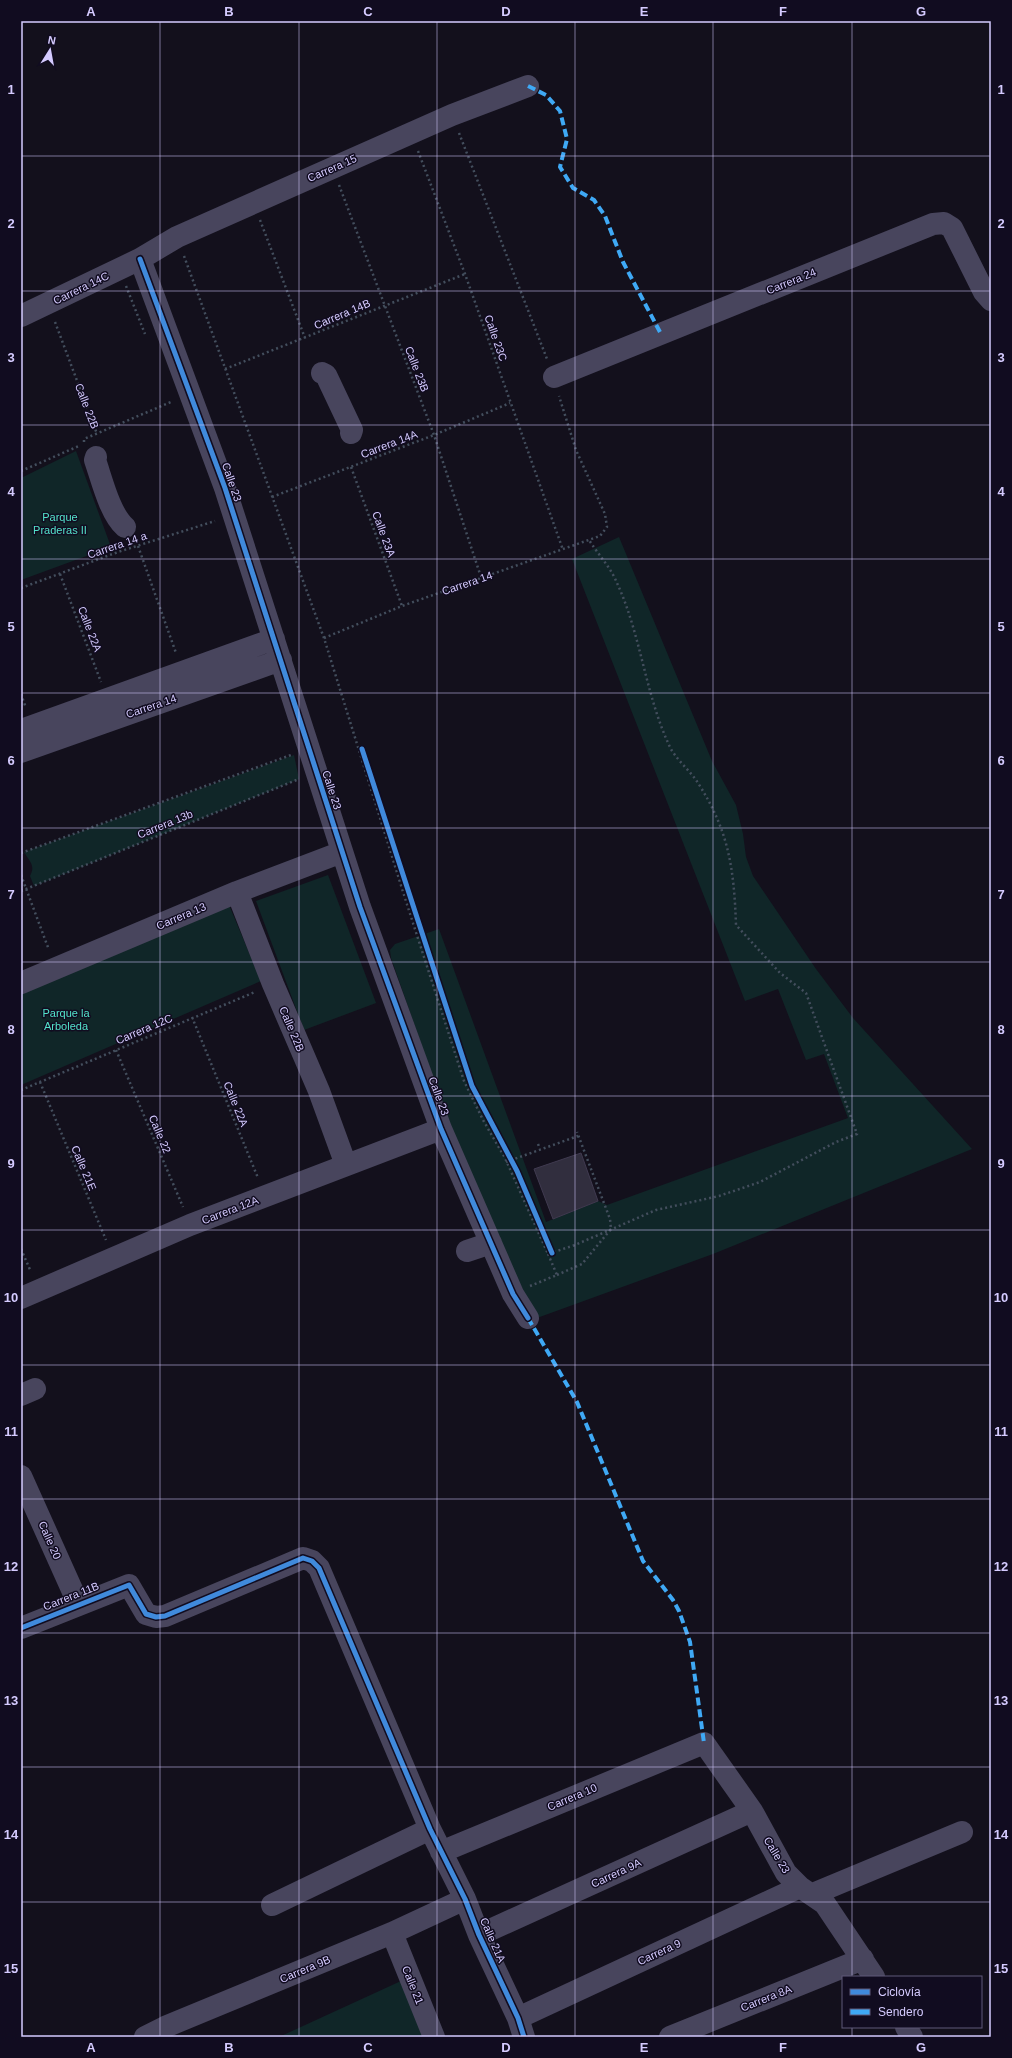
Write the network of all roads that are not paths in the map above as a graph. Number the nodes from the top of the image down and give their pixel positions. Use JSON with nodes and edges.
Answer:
{"nodes":[{"id":1,"x":528,"y":86,"type":"dead end"},
{"id":2,"x":140,"y":259,"type":"junction"},
{"id":3,"x":991,"y":300,"type":"edge"},
{"id":4,"x":21,"y":316,"type":"edge"},
{"id":5,"x":322,"y":373,"type":"dead end"},
{"id":6,"x":554,"y":378,"type":"road end"},
{"id":7,"x":351,"y":433,"type":"dead end"},
{"id":8,"x":96,"y":457,"type":"dead end"},
{"id":9,"x":125,"y":527,"type":"dead end"},
{"id":10,"x":274,"y":639,"type":"junction"},
{"id":11,"x":281,"y":660,"type":"junction"},
{"id":12,"x":25,"y":722,"type":"edge"},
{"id":13,"x":21,"y":752,"type":"edge"},
{"id":14,"x":342,"y":852,"type":"junction"},
{"id":15,"x":238,"y":892,"type":"junction"},
{"id":16,"x":21,"y":983,"type":"edge"},
{"id":17,"x":441,"y":1129,"type":"junction"},
{"id":18,"x":346,"y":1165,"type":"junction"},
{"id":19,"x":491,"y":1243,"type":"junction"},
{"id":20,"x":467,"y":1251,"type":"dead end"},
{"id":21,"x":30,"y":1294,"type":"edge"},
{"id":22,"x":528,"y":1318,"type":"dead end"},
{"id":23,"x":21,"y":1476,"type":"edge"},
{"id":24,"x":129,"y":1585,"type":"joint"},
{"id":25,"x":78,"y":1603,"type":"junction"},
{"id":26,"x":21,"y":1628,"type":"edge"},
{"id":27,"x":704,"y":1742,"type":"joint"},
{"id":28,"x":752,"y":1811,"type":"junction"},
{"id":29,"x":430,"y":1828,"type":"junction"},
{"id":30,"x":962,"y":1832,"type":"dead end"},
{"id":31,"x":440,"y":1852,"type":"junction"},
{"id":32,"x":806,"y":1891,"type":"junction"},
{"id":33,"x":465,"y":1899,"type":"junction"},
{"id":34,"x":272,"y":1905,"type":"dead end"},
{"id":35,"x":392,"y":1933,"type":"junction"},
{"id":36,"x":480,"y":1936,"type":"junction"},
{"id":37,"x":868,"y":1968,"type":"edge"},
{"id":38,"x":845,"y":1976,"type":"edge"},
{"id":39,"x":842,"y":1977,"type":"edge"},
{"id":40,"x":521,"y":2027,"type":"edge"},
{"id":41,"x":907,"y":2028,"type":"edge"},
{"id":42,"x":166,"y":2032,"type":"edge"},
{"id":43,"x":145,"y":2037,"type":"edge"},
{"id":44,"x":434,"y":2037,"type":"edge"},
{"id":45,"x":670,"y":2037,"type":"edge"},
{"id":46,"x":912,"y":2037,"type":"edge"}],
"edges":[{"from":1,"to":2,"type":"street","name":"Carrera 15"},
{"from":2,"to":4,"type":"street","name":"Carrera 14C"},
{"from":2,"to":10,"type":"street","name":"Calle 23"},
{"from":3,"to":6,"type":"street","name":"Carrera 24"},
{"from":5,"to":7,"type":"street"},
{"from":8,"to":9,"type":"street"},
{"from":10,"to":11,"type":"street","name":"Calle 23"},
{"from":10,"to":12,"type":"street","name":"Carrera 14"},
{"from":11,"to":13,"type":"street","name":"Carrera 14"},
{"from":11,"to":14,"type":"street","name":"Calle 23"},
{"from":14,"to":15,"type":"street","name":"Carrera 13"},
{"from":14,"to":17,"type":"street","name":"Calle 23"},
{"from":15,"to":16,"type":"street","name":"Carrera 13"},
{"from":15,"to":18,"type":"street","name":"Calle 22B"},
{"from":17,"to":18,"type":"street","name":"Carrera 12A"},
{"from":17,"to":19,"type":"street","name":"Calle 23"},
{"from":18,"to":21,"type":"street","name":"Carrera 12A"},
{"from":19,"to":20,"type":"street"},
{"from":19,"to":22,"type":"street","name":"Calle 23"},
{"from":23,"to":25,"type":"street","name":"Calle 20"},
{"from":24,"to":25,"type":"street","name":"Carrera 11B"},
{"from":24,"to":29,"type":"street","name":"Calle 21A"},
{"from":25,"to":26,"type":"street","name":"Carrera 11B"},
{"from":27,"to":28,"type":"street","name":"Calle 23"},
{"from":27,"to":31,"type":"street","name":"Carrera 10"},
{"from":28,"to":32,"type":"street","name":"Calle 23"},
{"from":28,"to":36,"type":"street","name":"Carrera 9A"},
{"from":29,"to":31,"type":"street","name":"Calle 21A"},
{"from":29,"to":34,"type":"street"},
{"from":30,"to":32,"type":"street","name":"Carrera 9"},
{"from":31,"to":33,"type":"street","name":"Calle 21A"},
{"from":32,"to":37,"type":"street","name":"Calle 23"},
{"from":32,"to":40,"type":"street","name":"Carrera 9"},
{"from":33,"to":35,"type":"street","name":"Carrera 9B"},
{"from":33,"to":36,"type":"street","name":"Calle 21A"},
{"from":35,"to":42,"type":"street","name":"Carrera 9B"},
{"from":35,"to":44,"type":"street","name":"Calle 21"},
{"from":36,"to":40,"type":"street","name":"Calle 21A"},
{"from":37,"to":38,"type":"street","name":"Carrera 8A"},
{"from":39,"to":45,"type":"street","name":"Carrera 8A"},
{"from":41,"to":46,"type":"street"},
{"from":42,"to":43,"type":"street","name":"Carrera 9B"}]}
